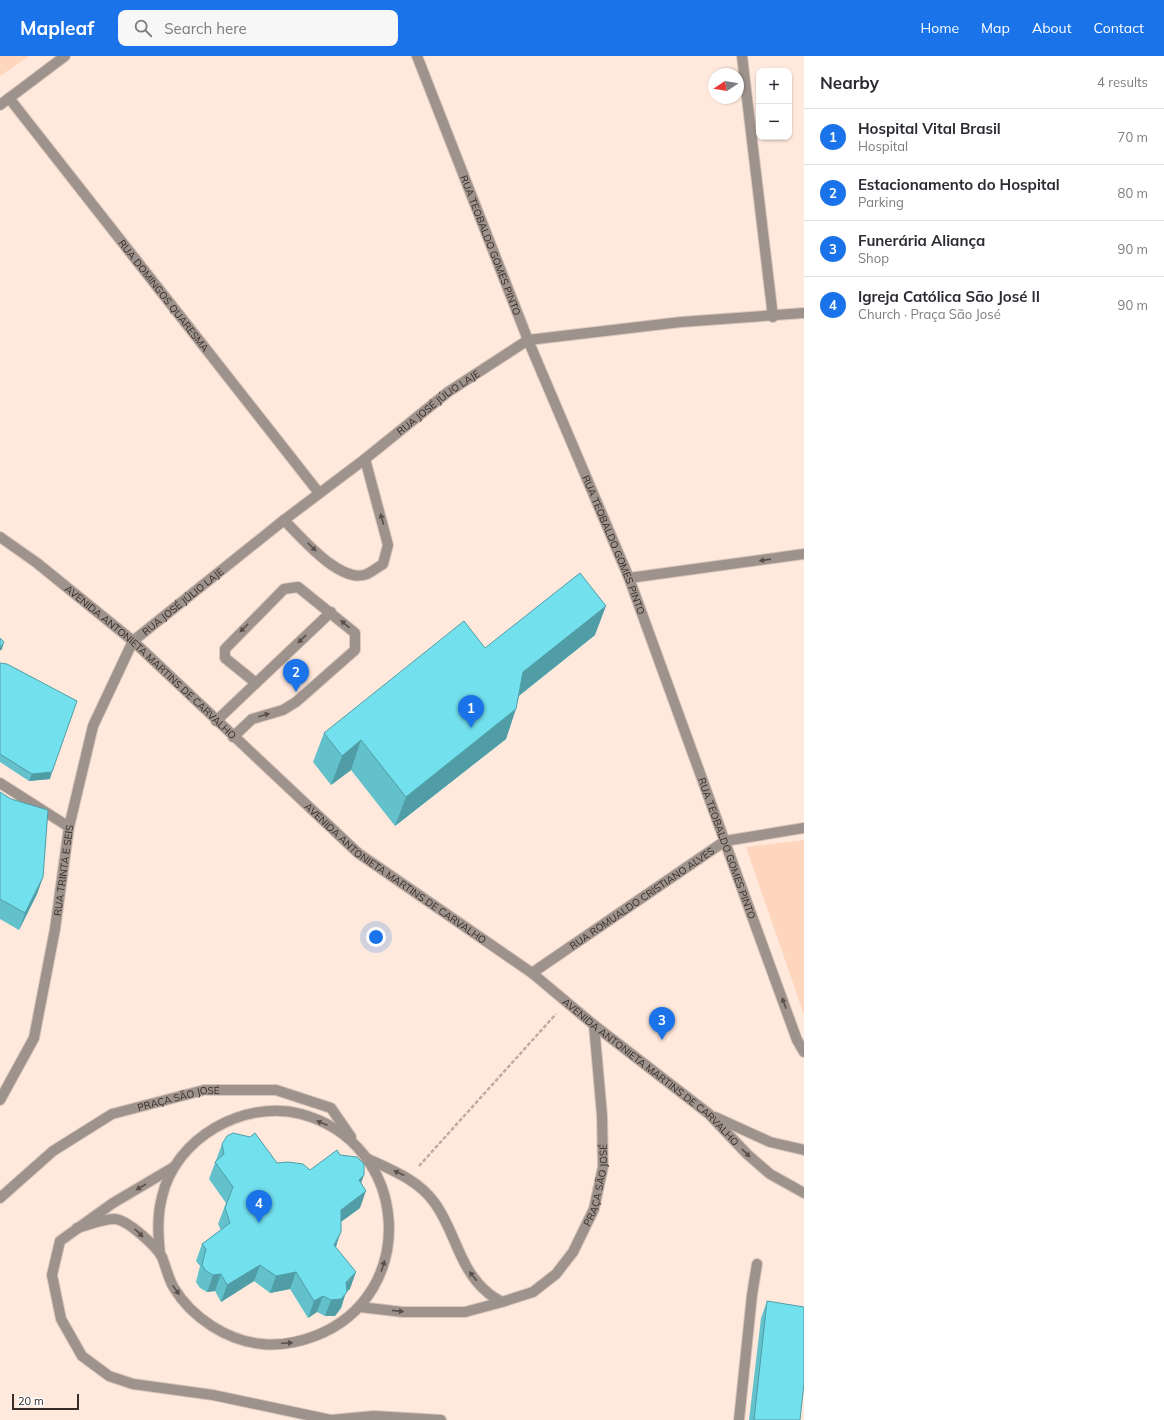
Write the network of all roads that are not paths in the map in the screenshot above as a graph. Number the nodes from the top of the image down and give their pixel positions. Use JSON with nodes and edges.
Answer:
{"nodes":[{"id":1,"x":65,"y":56,"type":"edge"},
{"id":2,"x":417,"y":56,"type":"edge"},
{"id":3,"x":742,"y":56,"type":"edge"},
{"id":4,"x":9,"y":98,"type":"junction"},
{"id":5,"x":0,"y":105,"type":"edge"},
{"id":6,"x":804,"y":313,"type":"edge"},
{"id":7,"x":773,"y":317,"type":"junction"},
{"id":8,"x":528,"y":340,"type":"junction"},
{"id":9,"x":365,"y":459,"type":"junction"},
{"id":10,"x":318,"y":493,"type":"junction"},
{"id":11,"x":284,"y":520,"type":"junction"},
{"id":12,"x":0,"y":538,"type":"edge"},
{"id":13,"x":804,"y":554,"type":"edge"},
{"id":14,"x":629,"y":578,"type":"junction"},
{"id":15,"x":330,"y":612,"type":"junction"},
{"id":16,"x":133,"y":641,"type":"junction"},
{"id":17,"x":256,"y":683,"type":"junction"},
{"id":18,"x":216,"y":721,"type":"junction"},
{"id":19,"x":233,"y":737,"type":"junction"},
{"id":20,"x":0,"y":783,"type":"edge"},
{"id":21,"x":69,"y":827,"type":"junction"},
{"id":22,"x":804,"y":828,"type":"edge"},
{"id":23,"x":725,"y":841,"type":"junction"},
{"id":24,"x":532,"y":973,"type":"junction"},
{"id":25,"x":594,"y":1025,"type":"junction"},
{"id":26,"x":804,"y":1052,"type":"edge"},
{"id":27,"x":0,"y":1100,"type":"edge"},
{"id":28,"x":709,"y":1114,"type":"junction"},
{"id":29,"x":804,"y":1150,"type":"edge"},
{"id":30,"x":365,"y":1155,"type":"junction"},
{"id":31,"x":174,"y":1167,"type":"junction"},
{"id":32,"x":804,"y":1193,"type":"edge"},
{"id":33,"x":0,"y":1198,"type":"edge"},
{"id":34,"x":77,"y":1228,"type":"junction"},
{"id":35,"x":160,"y":1254,"type":"junction"},
{"id":36,"x":757,"y":1264,"type":"dead end"},
{"id":37,"x":502,"y":1302,"type":"junction"},
{"id":38,"x":360,"y":1307,"type":"junction"},
{"id":39,"x":331,"y":1420,"type":"edge"},
{"id":40,"x":441,"y":1420,"type":"edge"},
{"id":41,"x":739,"y":1420,"type":"edge"}],
"edges":[{"from":1,"to":4,"type":"street"},
{"from":2,"to":8,"type":"street","name":"RUA TEOBALDO GOMES PINTO"},
{"from":3,"to":7,"type":"street"},
{"from":4,"to":5,"type":"street"},
{"from":4,"to":10,"type":"street","name":"RUA DOMINGOS QUARESMA"},
{"from":6,"to":7,"type":"street","name":"RUA JOSÉ JÚLIO LAJE"},
{"from":7,"to":8,"type":"street","name":"RUA JOSÉ JÚLIO LAJE"},
{"from":8,"to":9,"type":"street","name":"RUA JOSÉ JÚLIO LAJE"},
{"from":8,"to":14,"type":"street","name":"RUA TEOBALDO GOMES PINTO"},
{"from":9,"to":10,"type":"street","name":"RUA JOSÉ JÚLIO LAJE"},
{"from":11,"to":9,"type":"street","one_way":true},
{"from":10,"to":11,"type":"street","name":"RUA JOSÉ JÚLIO LAJE"},
{"from":11,"to":16,"type":"street","name":"RUA JOSÉ JÚLIO LAJE"},
{"from":12,"to":16,"type":"street","name":"AVENIDA ANTONIETA MARTINS DE CARVALHO"},
{"from":13,"to":14,"type":"street","one_way":true},
{"from":14,"to":23,"type":"street","name":"RUA TEOBALDO GOMES PINTO"},
{"from":15,"to":17,"type":"street","one_way":true},
{"from":15,"to":17,"type":"street","one_way":true},
{"from":19,"to":15,"type":"street","one_way":true},
{"from":16,"to":18,"type":"street","name":"AVENIDA ANTONIETA MARTINS DE CARVALHO"},
{"from":16,"to":21,"type":"street","name":"RUA TRINTA E SEIS"},
{"from":17,"to":18,"type":"street"},
{"from":18,"to":19,"type":"street","name":"AVENIDA ANTONIETA MARTINS DE CARVALHO"},
{"from":19,"to":24,"type":"street","name":"AVENIDA ANTONIETA MARTINS DE CARVALHO"},
{"from":20,"to":21,"type":"street"},
{"from":21,"to":27,"type":"street","name":"RUA TRINTA E SEIS"},
{"from":22,"to":23,"type":"street","name":"RUA ROMUALDO CRISTIANO ALVES"},
{"from":23,"to":24,"type":"street","name":"RUA ROMUALDO CRISTIANO ALVES"},
{"from":26,"to":23,"type":"street","name":"RUA TEOBALDO GOMES PINTO","one_way":true},
{"from":24,"to":25,"type":"street","name":"AVENIDA ANTONIETA MARTINS DE CARVALHO"},
{"from":25,"to":28,"type":"street","name":"AVENIDA ANTONIETA MARTINS DE CARVALHO"},
{"from":25,"to":37,"type":"street","name":"PRAÇA SÃO JOSÉ"},
{"from":28,"to":29,"type":"street"},
{"from":28,"to":32,"type":"street","name":"AVENIDA ANTONIETA MARTINS DE CARVALHO","one_way":true},
{"from":30,"to":31,"type":"street","name":"PRAÇA SÃO JOSÉ","one_way":true},
{"from":30,"to":33,"type":"street","name":"PRAÇA SÃO JOSÉ"},
{"from":37,"to":30,"type":"street","name":"PRAÇA SÃO JOSÉ","one_way":true},
{"from":38,"to":30,"type":"street","name":"PRAÇA SÃO JOSÉ","one_way":true},
{"from":31,"to":34,"type":"street","name":"PRAÇA SÃO JOSÉ","one_way":true},
{"from":31,"to":35,"type":"street","name":"PRAÇA SÃO JOSÉ"},
{"from":34,"to":35,"type":"street","name":"PRAÇA SÃO JOSÉ","one_way":true},
{"from":34,"to":39,"type":"street","name":"PRAÇA SÃO JOSÉ"},
{"from":35,"to":38,"type":"street","name":"PRAÇA SÃO JOSÉ","one_way":true},
{"from":36,"to":41,"type":"street"},
{"from":38,"to":37,"type":"street","name":"PRAÇA SÃO JOSÉ","one_way":true},
{"from":39,"to":40,"type":"street","name":"PRAÇA SÃO JOSÉ"}]}
